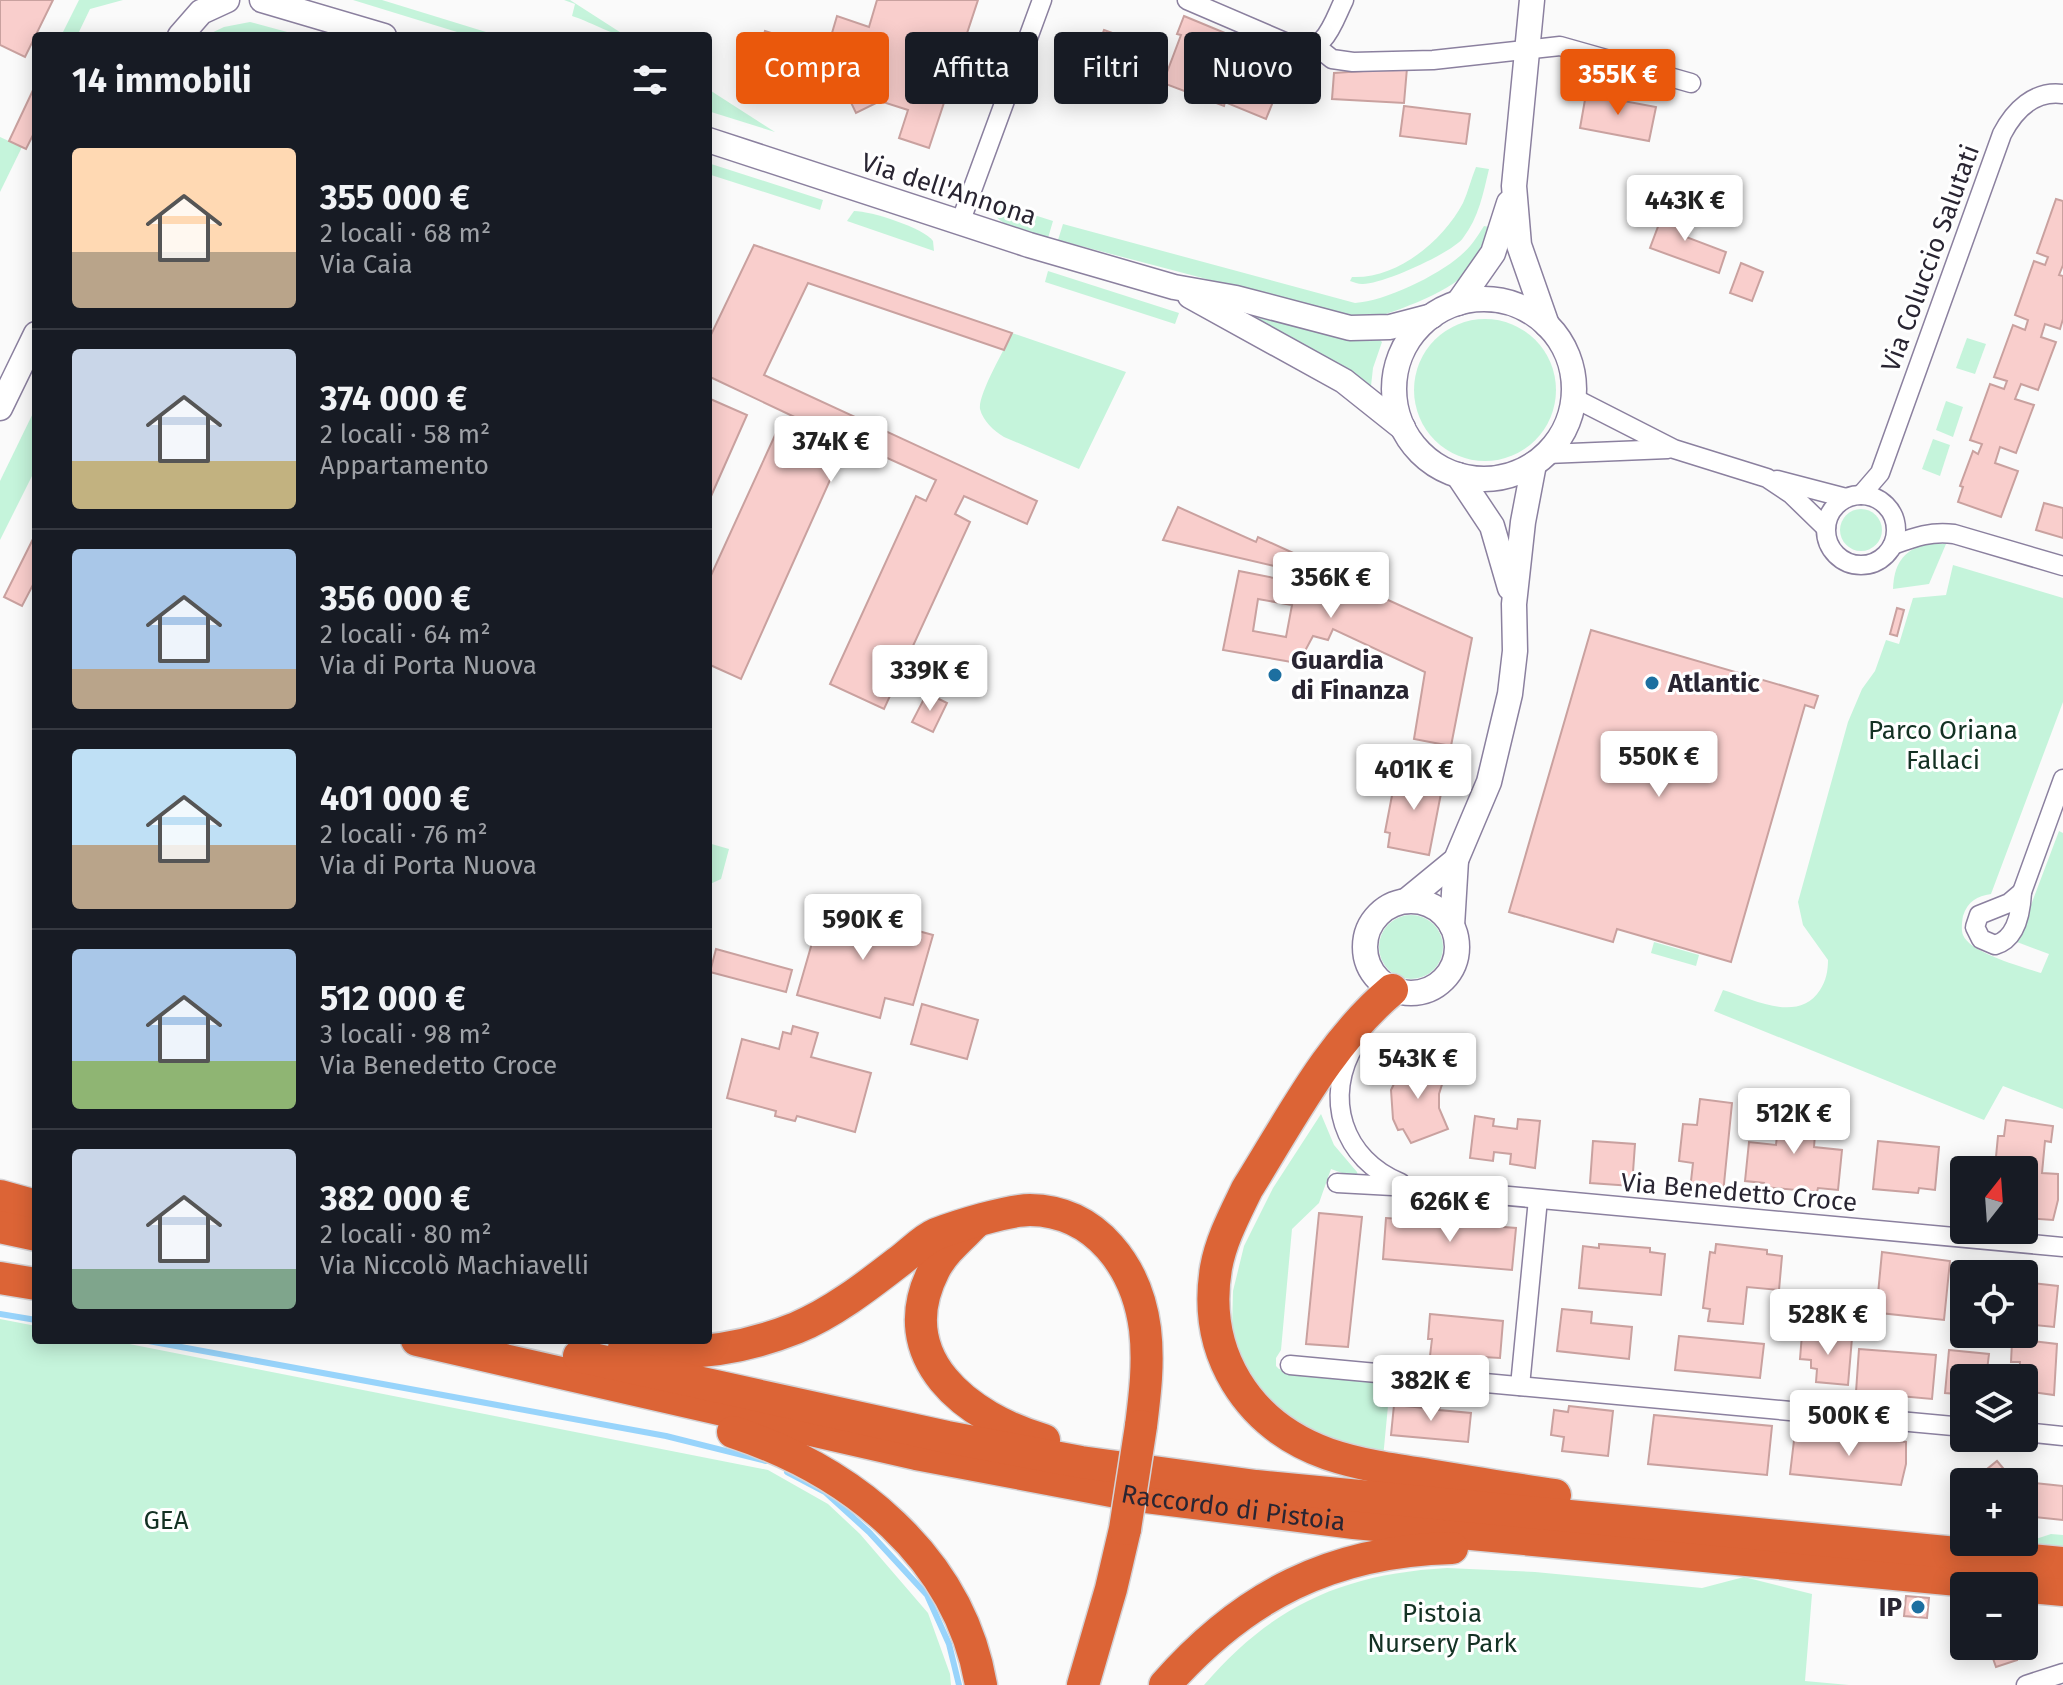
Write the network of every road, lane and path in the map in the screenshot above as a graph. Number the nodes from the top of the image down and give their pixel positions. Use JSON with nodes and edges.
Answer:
{"nodes":[{"id":1,"x":227,"y":0,"type":"edge"},
{"id":2,"x":266,"y":0,"type":"edge"},
{"id":3,"x":1042,"y":0,"type":"edge"},
{"id":4,"x":1187,"y":0,"type":"edge"},
{"id":5,"x":1344,"y":0,"type":"edge"},
{"id":6,"x":1532,"y":0,"type":"edge"},
{"id":7,"x":190,"y":19,"type":"edge"},
{"id":8,"x":371,"y":32,"type":"edge"},
{"id":9,"x":1261,"y":32,"type":"edge"},
{"id":10,"x":1321,"y":42,"type":"edge"},
{"id":11,"x":1529,"y":47,"type":"junction"},
{"id":12,"x":1321,"y":50,"type":"edge"},
{"id":13,"x":1691,"y":83,"type":"dead end"},
{"id":14,"x":2063,"y":94,"type":"edge"},
{"id":15,"x":712,"y":141,"type":"edge"},
{"id":16,"x":1514,"y":186,"type":"junction"},
{"id":17,"x":960,"y":223,"type":"junction"},
{"id":18,"x":1174,"y":287,"type":"junction"},
{"id":19,"x":1458,"y":303,"type":"junction"},
{"id":20,"x":1432,"y":316,"type":"junction"},
{"id":21,"x":1547,"y":325,"type":"junction"},
{"id":22,"x":32,"y":342,"type":"edge"},
{"id":23,"x":1574,"y":398,"type":"junction"},
{"id":24,"x":0,"y":408,"type":"edge"},
{"id":25,"x":1404,"y":429,"type":"junction"},
{"id":26,"x":1674,"y":449,"type":"junction"},
{"id":27,"x":1540,"y":459,"type":"junction"},
{"id":28,"x":1880,"y":473,"type":"junction"},
{"id":29,"x":1458,"y":475,"type":"junction"},
{"id":30,"x":1767,"y":478,"type":"junction"},
{"id":31,"x":1854,"y":496,"type":"junction"},
{"id":32,"x":1882,"y":502,"type":"junction"},
{"id":33,"x":1895,"y":520,"type":"junction"},
{"id":34,"x":1826,"y":528,"type":"junction"},
{"id":35,"x":1928,"y":532,"type":"junction"},
{"id":36,"x":1893,"y":545,"type":"junction"},
{"id":37,"x":2063,"y":566,"type":"edge"},
{"id":38,"x":1514,"y":604,"type":"junction"},
{"id":39,"x":2063,"y":779,"type":"edge"},
{"id":40,"x":1456,"y":860,"type":"junction"},
{"id":41,"x":2022,"y":892,"type":"dead end"},
{"id":42,"x":1406,"y":901,"type":"junction"},
{"id":43,"x":1452,"y":926,"type":"junction"},
{"id":44,"x":1397,"y":991,"type":"junction"},
{"id":45,"x":1337,"y":1183,"type":"dead end"},
{"id":46,"x":1411,"y":1187,"type":"junction"},
{"id":47,"x":0,"y":1196,"type":"edge"},
{"id":48,"x":1538,"y":1199,"type":"junction"},
{"id":49,"x":32,"y":1205,"type":"edge"},
{"id":50,"x":976,"y":1223,"type":"junction"},
{"id":51,"x":0,"y":1227,"type":"edge"},
{"id":52,"x":32,"y":1234,"type":"edge"},
{"id":53,"x":2063,"y":1247,"type":"edge"},
{"id":54,"x":0,"y":1249,"type":"edge"},
{"id":55,"x":32,"y":1256,"type":"edge"},
{"id":56,"x":0,"y":1278,"type":"edge"},
{"id":57,"x":32,"y":1283,"type":"edge"},
{"id":58,"x":434,"y":1344,"type":"edge"},
{"id":59,"x":526,"y":1344,"type":"edge"},
{"id":60,"x":608,"y":1344,"type":"edge"},
{"id":61,"x":1290,"y":1365,"type":"dead end"},
{"id":62,"x":1520,"y":1386,"type":"junction"},
{"id":63,"x":630,"y":1391,"type":"junction"},
{"id":64,"x":1950,"y":1426,"type":"edge"},
{"id":65,"x":2038,"y":1433,"type":"edge"},
{"id":66,"x":2063,"y":1436,"type":"edge"},
{"id":67,"x":1186,"y":1477,"type":"junction"},
{"id":68,"x":1754,"y":1535,"type":"junction"},
{"id":69,"x":1588,"y":1545,"type":"junction"},
{"id":70,"x":2063,"y":1563,"type":"edge"},
{"id":71,"x":2063,"y":1590,"type":"edge"},
{"id":72,"x":2063,"y":1673,"type":"edge"},
{"id":73,"x":981,"y":1685,"type":"edge"},
{"id":74,"x":1083,"y":1685,"type":"edge"},
{"id":75,"x":1165,"y":1685,"type":"edge"},
{"id":76,"x":2026,"y":1685,"type":"edge"}],
"edges":[{"from":1,"to":7,"type":"street"},
{"from":2,"to":8,"type":"street"},
{"from":3,"to":17,"type":"street"},
{"from":4,"to":9,"type":"street"},
{"from":5,"to":10,"type":"street"},
{"from":6,"to":11,"type":"street"},
{"from":11,"to":12,"type":"street"},
{"from":11,"to":13,"type":"street"},
{"from":11,"to":16,"type":"street"},
{"from":14,"to":28,"type":"street","name":"Via Coluccio Salutati"},
{"from":15,"to":17,"type":"street","name":"Via dell'Annona"},
{"from":16,"to":19,"type":"street"},
{"from":16,"to":21,"type":"street"},
{"from":17,"to":18,"type":"street","name":"Via dell'Annona"},
{"from":18,"to":20,"type":"street","name":"Via dell'Annona"},
{"from":18,"to":25,"type":"street","name":"Via dell'Annona"},
{"from":19,"to":20,"type":"street","name":"Via dell'Annona"},
{"from":19,"to":21,"type":"street","name":"Via dell'Annona"},
{"from":20,"to":25,"type":"street","name":"Via dell'Annona"},
{"from":21,"to":23,"type":"street","name":"Via dell'Annona"},
{"from":22,"to":24,"type":"street"},
{"from":23,"to":26,"type":"street"},
{"from":23,"to":27,"type":"street","name":"Via dell'Annona"},
{"from":25,"to":29,"type":"street","name":"Via dell'Annona"},
{"from":26,"to":27,"type":"street"},
{"from":26,"to":30,"type":"street"},
{"from":27,"to":29,"type":"street","name":"Via dell'Annona"},
{"from":27,"to":38,"type":"street"},
{"from":28,"to":31,"type":"street"},
{"from":28,"to":32,"type":"street"},
{"from":29,"to":38,"type":"street"},
{"from":30,"to":31,"type":"street"},
{"from":30,"to":34,"type":"street"},
{"from":31,"to":32,"type":"street"},
{"from":31,"to":34,"type":"street"},
{"from":32,"to":33,"type":"street"},
{"from":33,"to":35,"type":"street"},
{"from":33,"to":36,"type":"street"},
{"from":34,"to":36,"type":"street"},
{"from":35,"to":36,"type":"street"},
{"from":35,"to":37,"type":"street"},
{"from":38,"to":40,"type":"street"},
{"from":39,"to":41,"type":"street"},
{"from":40,"to":42,"type":"street"},
{"from":40,"to":43,"type":"street"},
{"from":42,"to":43,"type":"street"},
{"from":42,"to":44,"type":"street"},
{"from":43,"to":44,"type":"street"},
{"from":44,"to":46,"type":"street","name":"Via Benedetto Croce"},
{"from":44,"to":68,"type":"highway"},
{"from":45,"to":46,"type":"street","name":"Via Benedetto Croce"},
{"from":46,"to":48,"type":"street","name":"Via Benedetto Croce"},
{"from":47,"to":49,"type":"highway"},
{"from":48,"to":53,"type":"street","name":"Via Benedetto Croce"},
{"from":48,"to":62,"type":"street"},
{"from":50,"to":60,"type":"highway"},
{"from":50,"to":67,"type":"highway"},
{"from":50,"to":74,"type":"highway","bridge":true},
{"from":51,"to":52,"type":"highway"},
{"from":54,"to":55,"type":"highway"},
{"from":56,"to":57,"type":"highway"},
{"from":58,"to":63,"type":"highway","name":"Raccordo di Pistoia"},
{"from":59,"to":67,"type":"highway","name":"Raccordo di Pistoia"},
{"from":61,"to":62,"type":"street"},
{"from":62,"to":64,"type":"street"},
{"from":63,"to":69,"type":"highway","name":"Raccordo di Pistoia"},
{"from":63,"to":73,"type":"highway"},
{"from":65,"to":66,"type":"street"},
{"from":67,"to":68,"type":"highway","name":"Raccordo di Pistoia"},
{"from":68,"to":70,"type":"highway","name":"Raccordo di Pistoia"},
{"from":69,"to":71,"type":"highway","name":"Raccordo di Pistoia"},
{"from":69,"to":75,"type":"highway"},
{"from":72,"to":76,"type":"street"}]}
